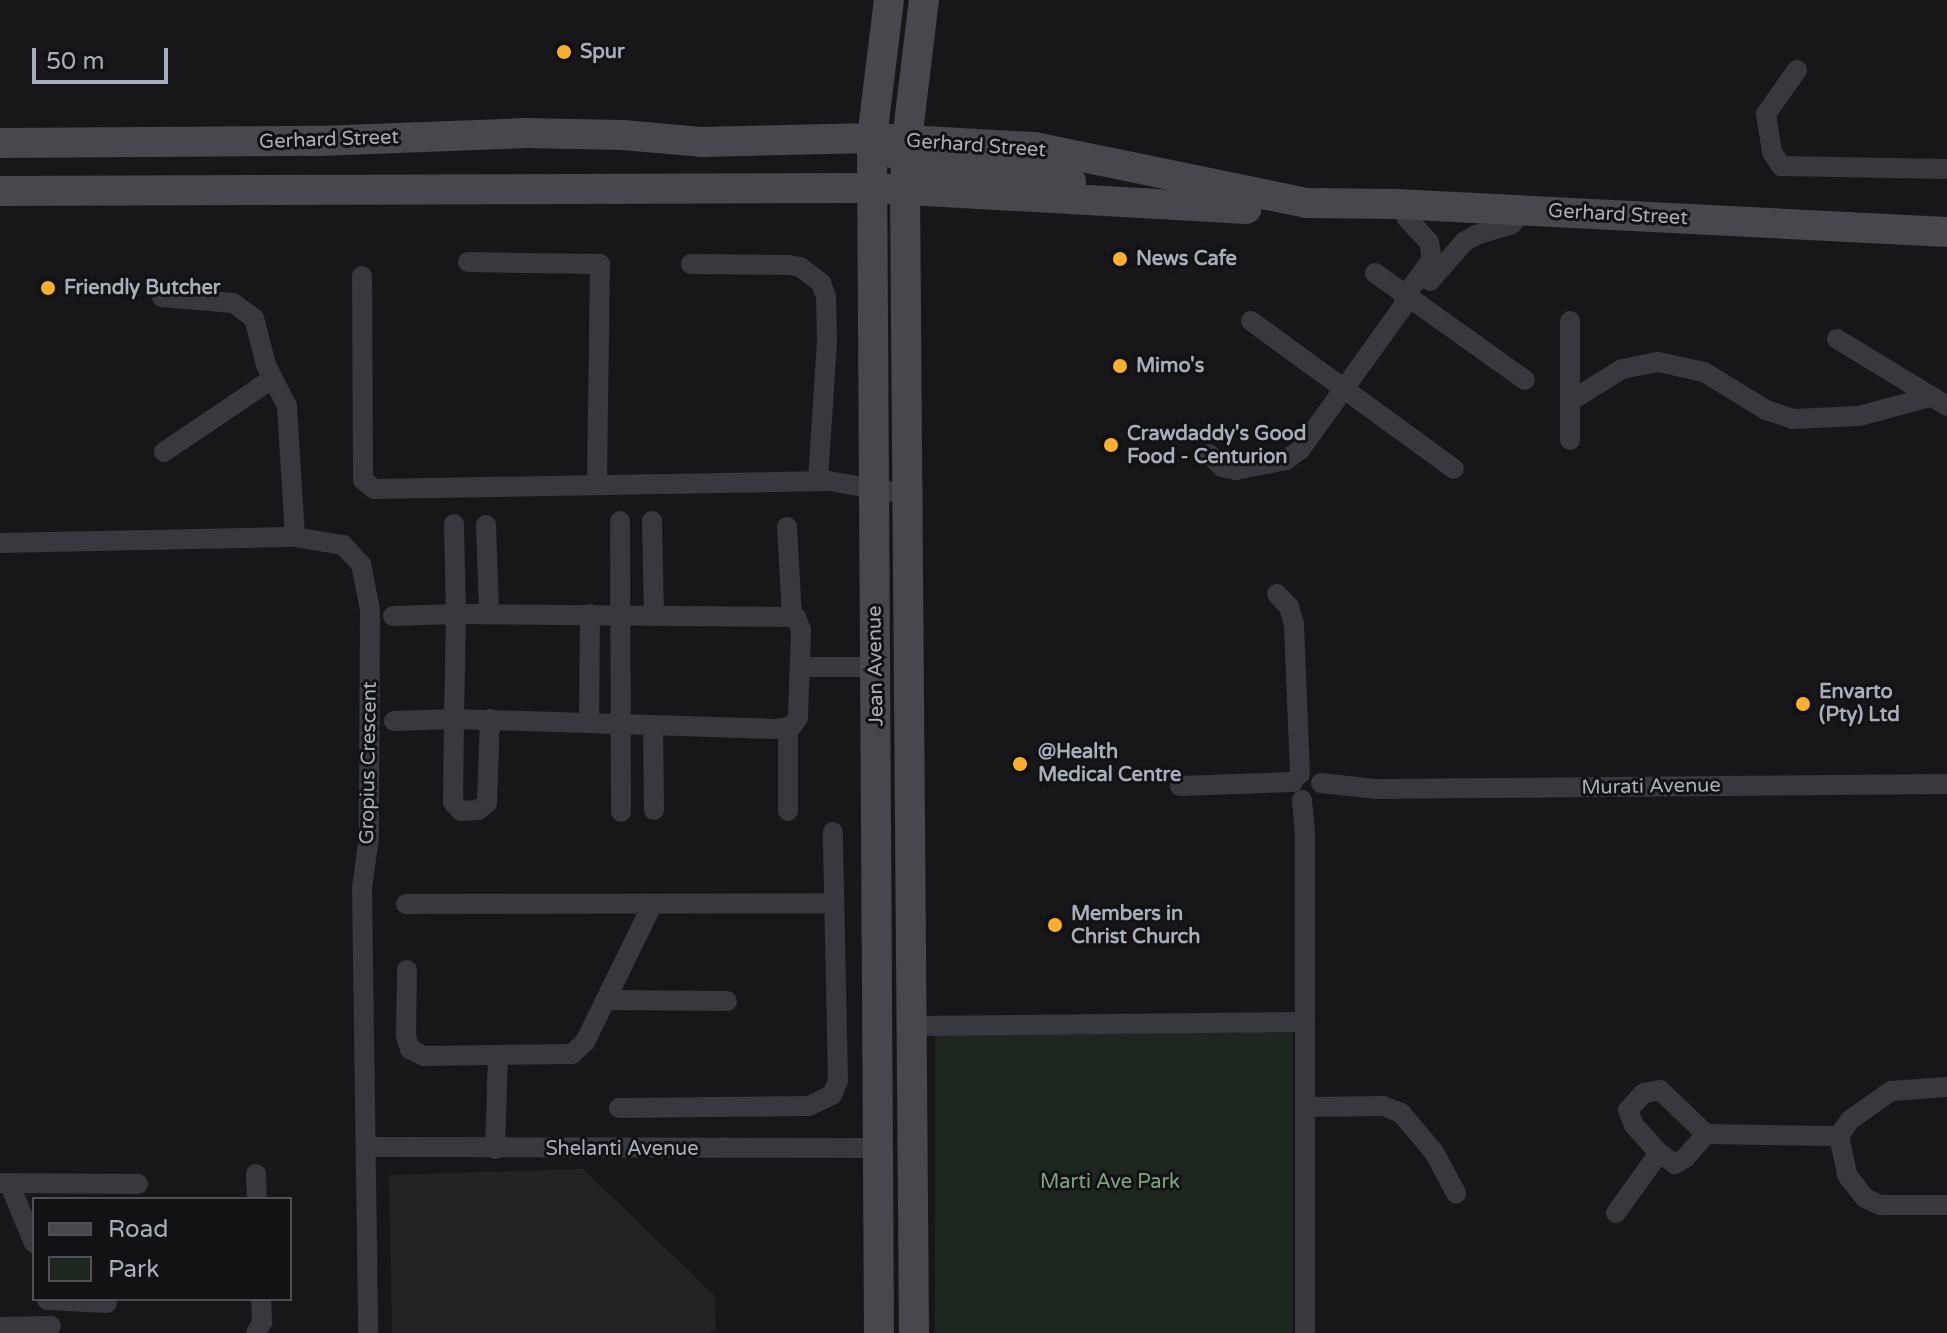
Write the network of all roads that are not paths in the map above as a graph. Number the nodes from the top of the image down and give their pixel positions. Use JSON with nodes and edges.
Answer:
{"nodes":[{"id":1,"x":889,"y":0,"type":"edge"},
{"id":2,"x":924,"y":0,"type":"edge"},
{"id":3,"x":1797,"y":70,"type":"dead end"},
{"id":4,"x":872,"y":138,"type":"junction"},
{"id":5,"x":0,"y":143,"type":"edge"},
{"id":6,"x":906,"y":163,"type":"junction"},
{"id":7,"x":1947,"y":169,"type":"edge"},
{"id":8,"x":872,"y":188,"type":"junction"},
{"id":9,"x":0,"y":191,"type":"edge"},
{"id":10,"x":1407,"y":218,"type":"junction"},
{"id":11,"x":1512,"y":224,"type":"junction"},
{"id":12,"x":1947,"y":232,"type":"edge"},
{"id":13,"x":1947,"y":243,"type":"edge"},
{"id":14,"x":1439,"y":260,"type":"junction"},
{"id":15,"x":468,"y":262,"type":"dead end"},
{"id":16,"x":691,"y":264,"type":"dead end"},
{"id":17,"x":1375,"y":273,"type":"dead end"},
{"id":18,"x":362,"y":276,"type":"dead end"},
{"id":19,"x":162,"y":297,"type":"dead end"},
{"id":20,"x":1408,"y":302,"type":"junction"},
{"id":21,"x":1251,"y":321,"type":"dead end"},
{"id":22,"x":1570,"y":321,"type":"dead end"},
{"id":23,"x":1837,"y":339,"type":"dead end"},
{"id":24,"x":272,"y":379,"type":"junction"},
{"id":25,"x":1525,"y":380,"type":"dead end"},
{"id":26,"x":1345,"y":388,"type":"junction"},
{"id":27,"x":1572,"y":400,"type":"junction"},
{"id":28,"x":1938,"y":402,"type":"edge"},
{"id":29,"x":1570,"y":440,"type":"dead end"},
{"id":30,"x":164,"y":452,"type":"dead end"},
{"id":31,"x":1209,"y":454,"type":"dead end"},
{"id":32,"x":1454,"y":469,"type":"dead end"},
{"id":33,"x":818,"y":481,"type":"junction"},
{"id":34,"x":597,"y":483,"type":"junction"},
{"id":35,"x":875,"y":491,"type":"junction"},
{"id":36,"x":910,"y":495,"type":"junction"},
{"id":37,"x":620,"y":521,"type":"dead end"},
{"id":38,"x":652,"y":521,"type":"dead end"},
{"id":39,"x":454,"y":524,"type":"dead end"},
{"id":40,"x":486,"y":525,"type":"dead end"},
{"id":41,"x":787,"y":527,"type":"dead end"},
{"id":42,"x":295,"y":537,"type":"junction"},
{"id":43,"x":0,"y":543,"type":"edge"},
{"id":44,"x":1277,"y":594,"type":"dead end"},
{"id":45,"x":489,"y":613,"type":"junction"},
{"id":46,"x":456,"y":614,"type":"junction"},
{"id":47,"x":590,"y":614,"type":"junction"},
{"id":48,"x":621,"y":615,"type":"junction"},
{"id":49,"x":654,"y":615,"type":"junction"},
{"id":50,"x":393,"y":616,"type":"dead end"},
{"id":51,"x":792,"y":616,"type":"junction"},
{"id":52,"x":800,"y":667,"type":"junction"},
{"id":53,"x":876,"y":667,"type":"junction"},
{"id":54,"x":454,"y":719,"type":"junction"},
{"id":55,"x":490,"y":719,"type":"junction"},
{"id":56,"x":394,"y":721,"type":"dead end"},
{"id":57,"x":589,"y":723,"type":"junction"},
{"id":58,"x":622,"y":724,"type":"junction"},
{"id":59,"x":653,"y":725,"type":"junction"},
{"id":60,"x":788,"y":727,"type":"junction"},
{"id":61,"x":1306,"y":783,"type":"junction"},
{"id":62,"x":1947,"y":784,"type":"edge"},
{"id":63,"x":1180,"y":786,"type":"dead end"},
{"id":64,"x":654,"y":810,"type":"dead end"},
{"id":65,"x":788,"y":811,"type":"dead end"},
{"id":66,"x":621,"y":812,"type":"dead end"},
{"id":67,"x":833,"y":832,"type":"dead end"},
{"id":68,"x":833,"y":903,"type":"junction"},
{"id":69,"x":406,"y":904,"type":"dead end"},
{"id":70,"x":652,"y":905,"type":"junction"},
{"id":71,"x":407,"y":970,"type":"dead end"},
{"id":72,"x":608,"y":1000,"type":"junction"},
{"id":73,"x":727,"y":1001,"type":"dead end"},
{"id":74,"x":1303,"y":1022,"type":"junction"},
{"id":75,"x":912,"y":1026,"type":"junction"},
{"id":76,"x":498,"y":1055,"type":"junction"},
{"id":77,"x":1947,"y":1087,"type":"edge"},
{"id":78,"x":1306,"y":1107,"type":"junction"},
{"id":79,"x":619,"y":1108,"type":"dead end"},
{"id":80,"x":1706,"y":1134,"type":"junction"},
{"id":81,"x":1839,"y":1136,"type":"junction"},
{"id":82,"x":367,"y":1147,"type":"junction"},
{"id":83,"x":877,"y":1148,"type":"junction"},
{"id":84,"x":495,"y":1149,"type":"junction"},
{"id":85,"x":1659,"y":1153,"type":"junction"},
{"id":86,"x":256,"y":1174,"type":"dead end"},
{"id":87,"x":4,"y":1183,"type":"edge"},
{"id":88,"x":138,"y":1184,"type":"dead end"},
{"id":89,"x":1456,"y":1193,"type":"dead end"},
{"id":90,"x":257,"y":1197,"type":"edge"},
{"id":91,"x":1947,"y":1205,"type":"edge"},
{"id":92,"x":1616,"y":1213,"type":"dead end"},
{"id":93,"x":32,"y":1239,"type":"edge"},
{"id":94,"x":46,"y":1301,"type":"edge"},
{"id":95,"x":66,"y":1301,"type":"edge"},
{"id":96,"x":261,"y":1301,"type":"edge"},
{"id":97,"x":107,"y":1303,"type":"dead end"},
{"id":98,"x":0,"y":1327,"type":"edge"},
{"id":99,"x":51,"y":1329,"type":"edge"},
{"id":100,"x":256,"y":1333,"type":"edge"},
{"id":101,"x":368,"y":1333,"type":"edge"},
{"id":102,"x":879,"y":1333,"type":"edge"},
{"id":103,"x":914,"y":1333,"type":"edge"},
{"id":104,"x":1305,"y":1333,"type":"edge"}],
"edges":[{"from":1,"to":4,"type":"street","name":"Jean Avenue"},
{"from":2,"to":6,"type":"street","name":"Jean Avenue"},
{"from":3,"to":7,"type":"street"},
{"from":4,"to":5,"type":"street","name":"Gerhard Street"},
{"from":4,"to":6,"type":"street","name":"Gerhard Street"},
{"from":4,"to":8,"type":"street","name":"Jean Avenue"},
{"from":6,"to":8,"type":"street","name":"Gerhard Street"},
{"from":6,"to":10,"type":"street","name":"Gerhard Street"},
{"from":6,"to":12,"type":"street","name":"Gerhard Street"},
{"from":6,"to":36,"type":"street","name":"Jean Avenue"},
{"from":8,"to":9,"type":"street","name":"Gerhard Street"},
{"from":8,"to":35,"type":"street","name":"Jean Avenue"},
{"from":10,"to":11,"type":"street","name":"Gerhard Street"},
{"from":10,"to":14,"type":"street"},
{"from":11,"to":13,"type":"street","name":"Gerhard Street"},
{"from":11,"to":14,"type":"street"},
{"from":14,"to":20,"type":"street"},
{"from":15,"to":34,"type":"street"},
{"from":16,"to":33,"type":"street"},
{"from":17,"to":20,"type":"street"},
{"from":18,"to":34,"type":"street"},
{"from":19,"to":24,"type":"street"},
{"from":20,"to":25,"type":"street"},
{"from":20,"to":26,"type":"street"},
{"from":21,"to":26,"type":"street"},
{"from":22,"to":27,"type":"street"},
{"from":23,"to":28,"type":"street"},
{"from":24,"to":30,"type":"street"},
{"from":24,"to":42,"type":"street"},
{"from":26,"to":31,"type":"street"},
{"from":26,"to":32,"type":"street"},
{"from":27,"to":28,"type":"street"},
{"from":27,"to":29,"type":"street"},
{"from":33,"to":34,"type":"street"},
{"from":33,"to":35,"type":"street"},
{"from":35,"to":36,"type":"street"},
{"from":35,"to":53,"type":"street","name":"Jean Avenue"},
{"from":36,"to":75,"type":"street","name":"Jean Avenue"},
{"from":37,"to":48,"type":"street"},
{"from":38,"to":49,"type":"street"},
{"from":39,"to":46,"type":"street"},
{"from":40,"to":45,"type":"street"},
{"from":41,"to":51,"type":"street"},
{"from":42,"to":43,"type":"street","name":"Gropius Crescent"},
{"from":42,"to":82,"type":"street","name":"Gropius Crescent"},
{"from":44,"to":61,"type":"street"},
{"from":45,"to":46,"type":"street"},
{"from":45,"to":47,"type":"street"},
{"from":46,"to":50,"type":"street"},
{"from":46,"to":54,"type":"street"},
{"from":47,"to":48,"type":"street"},
{"from":47,"to":57,"type":"street"},
{"from":48,"to":49,"type":"street"},
{"from":48,"to":58,"type":"street"},
{"from":49,"to":51,"type":"street"},
{"from":51,"to":52,"type":"street"},
{"from":52,"to":53,"type":"street"},
{"from":52,"to":60,"type":"street"},
{"from":53,"to":83,"type":"street","name":"Jean Avenue"},
{"from":54,"to":55,"type":"street"},
{"from":54,"to":55,"type":"street"},
{"from":54,"to":56,"type":"street"},
{"from":55,"to":57,"type":"street"},
{"from":57,"to":58,"type":"street"},
{"from":58,"to":59,"type":"street"},
{"from":58,"to":66,"type":"street"},
{"from":59,"to":60,"type":"street"},
{"from":59,"to":64,"type":"street"},
{"from":60,"to":65,"type":"street"},
{"from":61,"to":62,"type":"street","name":"Murati Avenue"},
{"from":61,"to":63,"type":"street","name":"Murati Avenue"},
{"from":61,"to":74,"type":"street"},
{"from":67,"to":68,"type":"street"},
{"from":68,"to":70,"type":"street"},
{"from":68,"to":79,"type":"street"},
{"from":69,"to":70,"type":"street"},
{"from":70,"to":72,"type":"street"},
{"from":71,"to":76,"type":"street"},
{"from":72,"to":73,"type":"street"},
{"from":72,"to":76,"type":"street"},
{"from":74,"to":75,"type":"street"},
{"from":74,"to":78,"type":"street"},
{"from":75,"to":103,"type":"street","name":"Jean Avenue"},
{"from":76,"to":84,"type":"street"},
{"from":77,"to":81,"type":"street"},
{"from":78,"to":89,"type":"street"},
{"from":78,"to":104,"type":"street"},
{"from":80,"to":81,"type":"street"},
{"from":80,"to":85,"type":"street"},
{"from":80,"to":85,"type":"street"},
{"from":81,"to":91,"type":"street"},
{"from":82,"to":84,"type":"street","name":"Shelanti Avenue"},
{"from":82,"to":101,"type":"street","name":"Gropius Crescent"},
{"from":83,"to":84,"type":"street","name":"Shelanti Avenue"},
{"from":83,"to":102,"type":"street","name":"Jean Avenue"},
{"from":85,"to":92,"type":"street"},
{"from":86,"to":90,"type":"street"},
{"from":87,"to":88,"type":"street"},
{"from":87,"to":93,"type":"street"},
{"from":94,"to":99,"type":"street"},
{"from":95,"to":97,"type":"street"},
{"from":96,"to":100,"type":"street"},
{"from":98,"to":99,"type":"street"}]}
